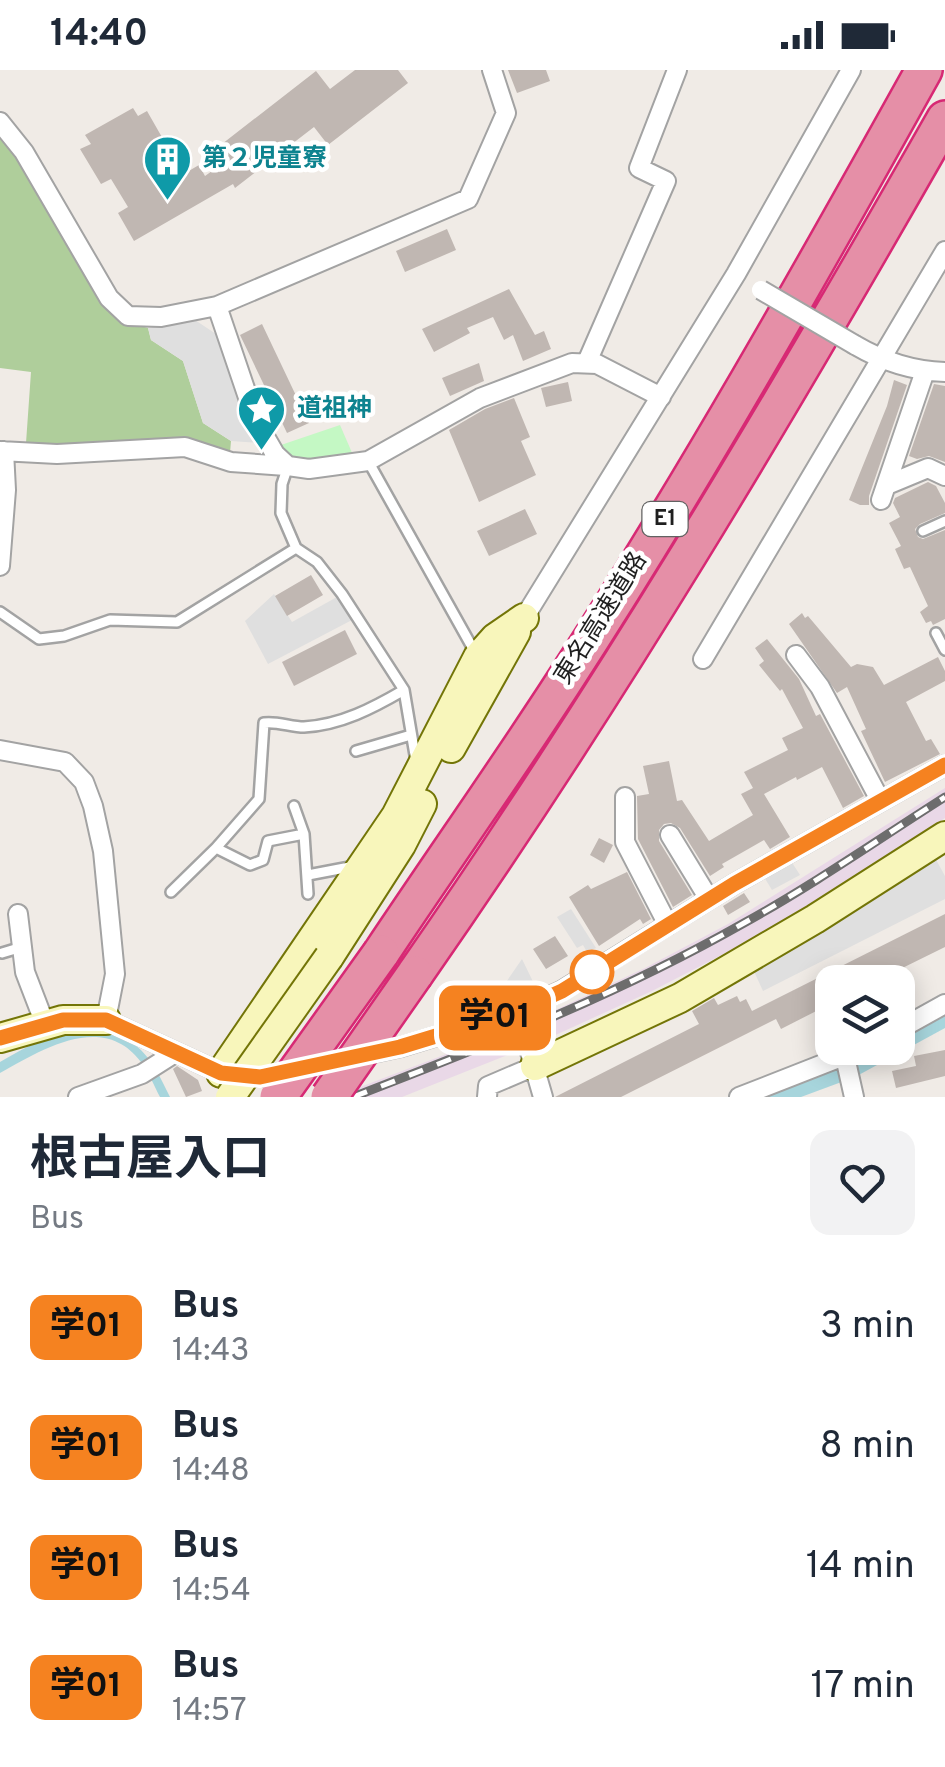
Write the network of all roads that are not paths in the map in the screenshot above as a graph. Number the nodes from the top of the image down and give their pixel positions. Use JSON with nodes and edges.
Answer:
{"nodes":[{"id":1,"x":492,"y":70,"type":"edge"},
{"id":2,"x":676,"y":70,"type":"edge"},
{"id":3,"x":851,"y":70,"type":"edge"},
{"id":4,"x":924,"y":70,"type":"edge"},
{"id":5,"x":945,"y":119,"type":"edge"},
{"id":6,"x":0,"y":122,"type":"edge"},
{"id":7,"x":945,"y":251,"type":"edge"},
{"id":8,"x":736,"y":274,"type":"junction"},
{"id":9,"x":218,"y":306,"type":"junction"},
{"id":10,"x":882,"y":360,"type":"junction"},
{"id":11,"x":587,"y":362,"type":"junction"},
{"id":12,"x":925,"y":371,"type":"junction"},
{"id":13,"x":945,"y":372,"type":"edge"},
{"id":14,"x":661,"y":397,"type":"junction"},
{"id":15,"x":2,"y":451,"type":"edge"},
{"id":16,"x":368,"y":461,"type":"junction"},
{"id":17,"x":288,"y":466,"type":"junction"},
{"id":18,"x":945,"y":476,"type":"edge"},
{"id":19,"x":945,"y":521,"type":"edge"},
{"id":20,"x":924,"y":531,"type":"dead end"},
{"id":21,"x":296,"y":548,"type":"junction"},
{"id":22,"x":0,"y":566,"type":"edge"},
{"id":23,"x":0,"y":612,"type":"edge"},
{"id":24,"x":524,"y":618,"type":"junction"},
{"id":25,"x":936,"y":633,"type":"dead end"},
{"id":26,"x":945,"y":650,"type":"edge"},
{"id":27,"x":796,"y":655,"type":"dead end"},
{"id":28,"x":478,"y":656,"type":"junction"},
{"id":29,"x":703,"y":659,"type":"dead end"},
{"id":30,"x":404,"y":690,"type":"junction"},
{"id":31,"x":411,"y":735,"type":"junction"},
{"id":32,"x":0,"y":750,"type":"edge"},
{"id":33,"x":356,"y":751,"type":"dead end"},
{"id":34,"x":423,"y":764,"type":"junction"},
{"id":35,"x":945,"y":765,"type":"edge"},
{"id":36,"x":625,"y":797,"type":"dead end"},
{"id":37,"x":880,"y":800,"type":"junction"},
{"id":38,"x":294,"y":806,"type":"dead end"},
{"id":39,"x":304,"y":834,"type":"junction"},
{"id":40,"x":670,"y":834,"type":"dead end"},
{"id":41,"x":945,"y":836,"type":"edge"},
{"id":42,"x":216,"y":848,"type":"junction"},
{"id":43,"x":363,"y":864,"type":"junction"},
{"id":44,"x":308,"y":875,"type":"junction"},
{"id":45,"x":171,"y":892,"type":"dead end"},
{"id":46,"x":308,"y":894,"type":"dead end"},
{"id":47,"x":709,"y":899,"type":"junction"},
{"id":48,"x":18,"y":914,"type":"dead end"},
{"id":49,"x":668,"y":925,"type":"junction"},
{"id":50,"x":22,"y":947,"type":"junction"},
{"id":51,"x":2,"y":953,"type":"dead end"},
{"id":52,"x":945,"y":1004,"type":"edge"},
{"id":53,"x":518,"y":1011,"type":"junction"},
{"id":54,"x":106,"y":1020,"type":"junction"},
{"id":55,"x":915,"y":1021,"type":"edge"},
{"id":56,"x":45,"y":1024,"type":"junction"},
{"id":57,"x":0,"y":1038,"type":"edge"},
{"id":58,"x":168,"y":1057,"type":"junction"},
{"id":59,"x":535,"y":1066,"type":"junction"},
{"id":60,"x":849,"y":1075,"type":"edge"},
{"id":61,"x":225,"y":1085,"type":"edge"},
{"id":62,"x":108,"y":1092,"type":"edge"},
{"id":63,"x":78,"y":1097,"type":"edge"},
{"id":64,"x":278,"y":1097,"type":"edge"},
{"id":65,"x":328,"y":1097,"type":"edge"},
{"id":66,"x":487,"y":1097,"type":"edge"},
{"id":67,"x":543,"y":1097,"type":"edge"},
{"id":68,"x":740,"y":1097,"type":"edge"}],
"edges":[{"from":1,"to":9,"type":"street"},
{"from":2,"to":11,"type":"street"},
{"from":3,"to":8,"type":"street"},
{"from":4,"to":64,"type":"highway","name":"東名高速道路","number":"E1","bridge":true},
{"from":5,"to":65,"type":"highway","name":"東名高速道路","number":"E1","bridge":true},
{"from":6,"to":9,"type":"street"},
{"from":7,"to":10,"type":"street"},
{"from":8,"to":10,"type":"street","bridge":true},
{"from":8,"to":14,"type":"street"},
{"from":9,"to":17,"type":"street"},
{"from":10,"to":12,"type":"street"},
{"from":10,"to":29,"type":"street"},
{"from":11,"to":14,"type":"street"},
{"from":11,"to":16,"type":"street"},
{"from":12,"to":13,"type":"street"},
{"from":12,"to":18,"type":"street"},
{"from":14,"to":24,"type":"street"},
{"from":15,"to":17,"type":"street"},
{"from":15,"to":22,"type":"street"},
{"from":16,"to":17,"type":"street"},
{"from":16,"to":28,"type":"lane"},
{"from":17,"to":21,"type":"lane"},
{"from":19,"to":20,"type":"lane"},
{"from":21,"to":23,"type":"lane"},
{"from":21,"to":30,"type":"lane"},
{"from":24,"to":28,"type":"street"},
{"from":24,"to":61,"type":"street","bridge":true},
{"from":25,"to":26,"type":"lane"},
{"from":27,"to":37,"type":"street"},
{"from":28,"to":34,"type":"street"},
{"from":30,"to":31,"type":"lane"},
{"from":30,"to":42,"type":"lane"},
{"from":31,"to":33,"type":"lane"},
{"from":31,"to":34,"type":"lane"},
{"from":32,"to":54,"type":"street"},
{"from":34,"to":43,"type":"street"},
{"from":35,"to":37,"type":"street"},
{"from":36,"to":49,"type":"street"},
{"from":37,"to":47,"type":"street"},
{"from":38,"to":39,"type":"lane"},
{"from":39,"to":42,"type":"lane"},
{"from":39,"to":44,"type":"lane"},
{"from":40,"to":47,"type":"street"},
{"from":41,"to":59,"type":"street"},
{"from":42,"to":45,"type":"lane"},
{"from":43,"to":44,"type":"lane"},
{"from":43,"to":61,"type":"street"},
{"from":44,"to":46,"type":"lane"},
{"from":47,"to":49,"type":"street"},
{"from":48,"to":50,"type":"street"},
{"from":49,"to":53,"type":"street"},
{"from":50,"to":51,"type":"lane"},
{"from":50,"to":56,"type":"street"},
{"from":52,"to":55,"type":"street"},
{"from":53,"to":59,"type":"street"},
{"from":53,"to":61,"type":"street"},
{"from":54,"to":56,"type":"street"},
{"from":54,"to":58,"type":"street"},
{"from":56,"to":57,"type":"street"},
{"from":58,"to":61,"type":"street"},
{"from":58,"to":62,"type":"street"},
{"from":59,"to":66,"type":"street"},
{"from":59,"to":67,"type":"street"},
{"from":60,"to":68,"type":"street"},
{"from":62,"to":63,"type":"street"}]}
